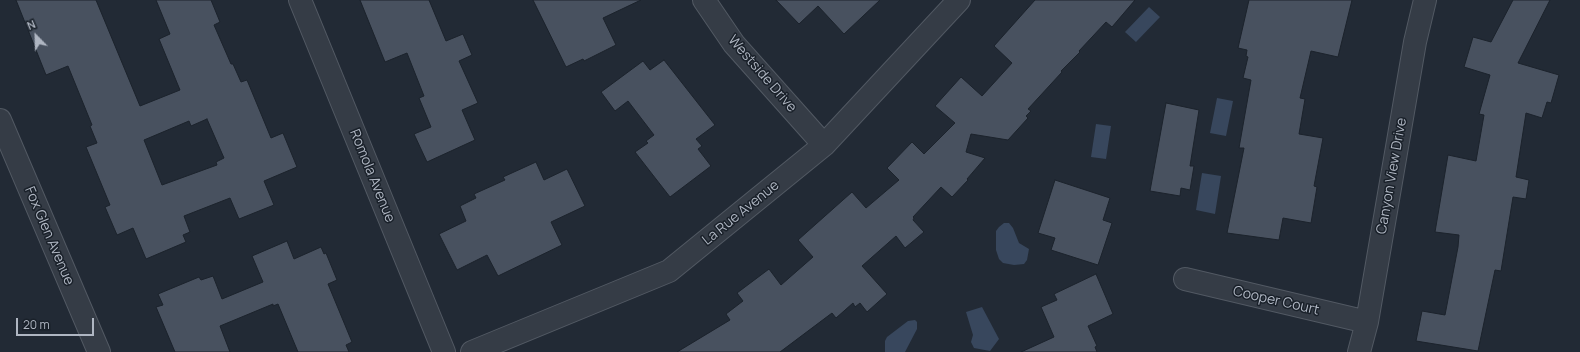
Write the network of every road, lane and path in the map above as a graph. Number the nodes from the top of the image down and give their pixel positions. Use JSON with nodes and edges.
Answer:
{"nodes":[{"id":1,"x":300,"y":0,"type":"edge"},
{"id":2,"x":704,"y":0,"type":"edge"},
{"id":3,"x":959,"y":0,"type":"edge"},
{"id":4,"x":1426,"y":0,"type":"edge"},
{"id":5,"x":0,"y":120,"type":"edge"},
{"id":6,"x":824,"y":146,"type":"junction"},
{"id":7,"x":1185,"y":279,"type":"dead end"},
{"id":8,"x":1367,"y":322,"type":"junction"},
{"id":9,"x":99,"y":352,"type":"edge"},
{"id":10,"x":444,"y":352,"type":"edge"},
{"id":11,"x":472,"y":352,"type":"edge"},
{"id":12,"x":1359,"y":352,"type":"edge"}],
"edges":[{"from":1,"to":10,"type":"street","name":"Romola Avenue"},
{"from":2,"to":6,"type":"street","name":"Westside Drive"},
{"from":3,"to":6,"type":"street","name":"La Rue Avenue"},
{"from":4,"to":8,"type":"street","name":"Canyon View Drive"},
{"from":5,"to":9,"type":"street","name":"Fox Glen Avenue"},
{"from":6,"to":11,"type":"street","name":"La Rue Avenue"},
{"from":7,"to":8,"type":"street","name":"Cooper Court"},
{"from":8,"to":12,"type":"street","name":"Canyon View Drive"}]}
